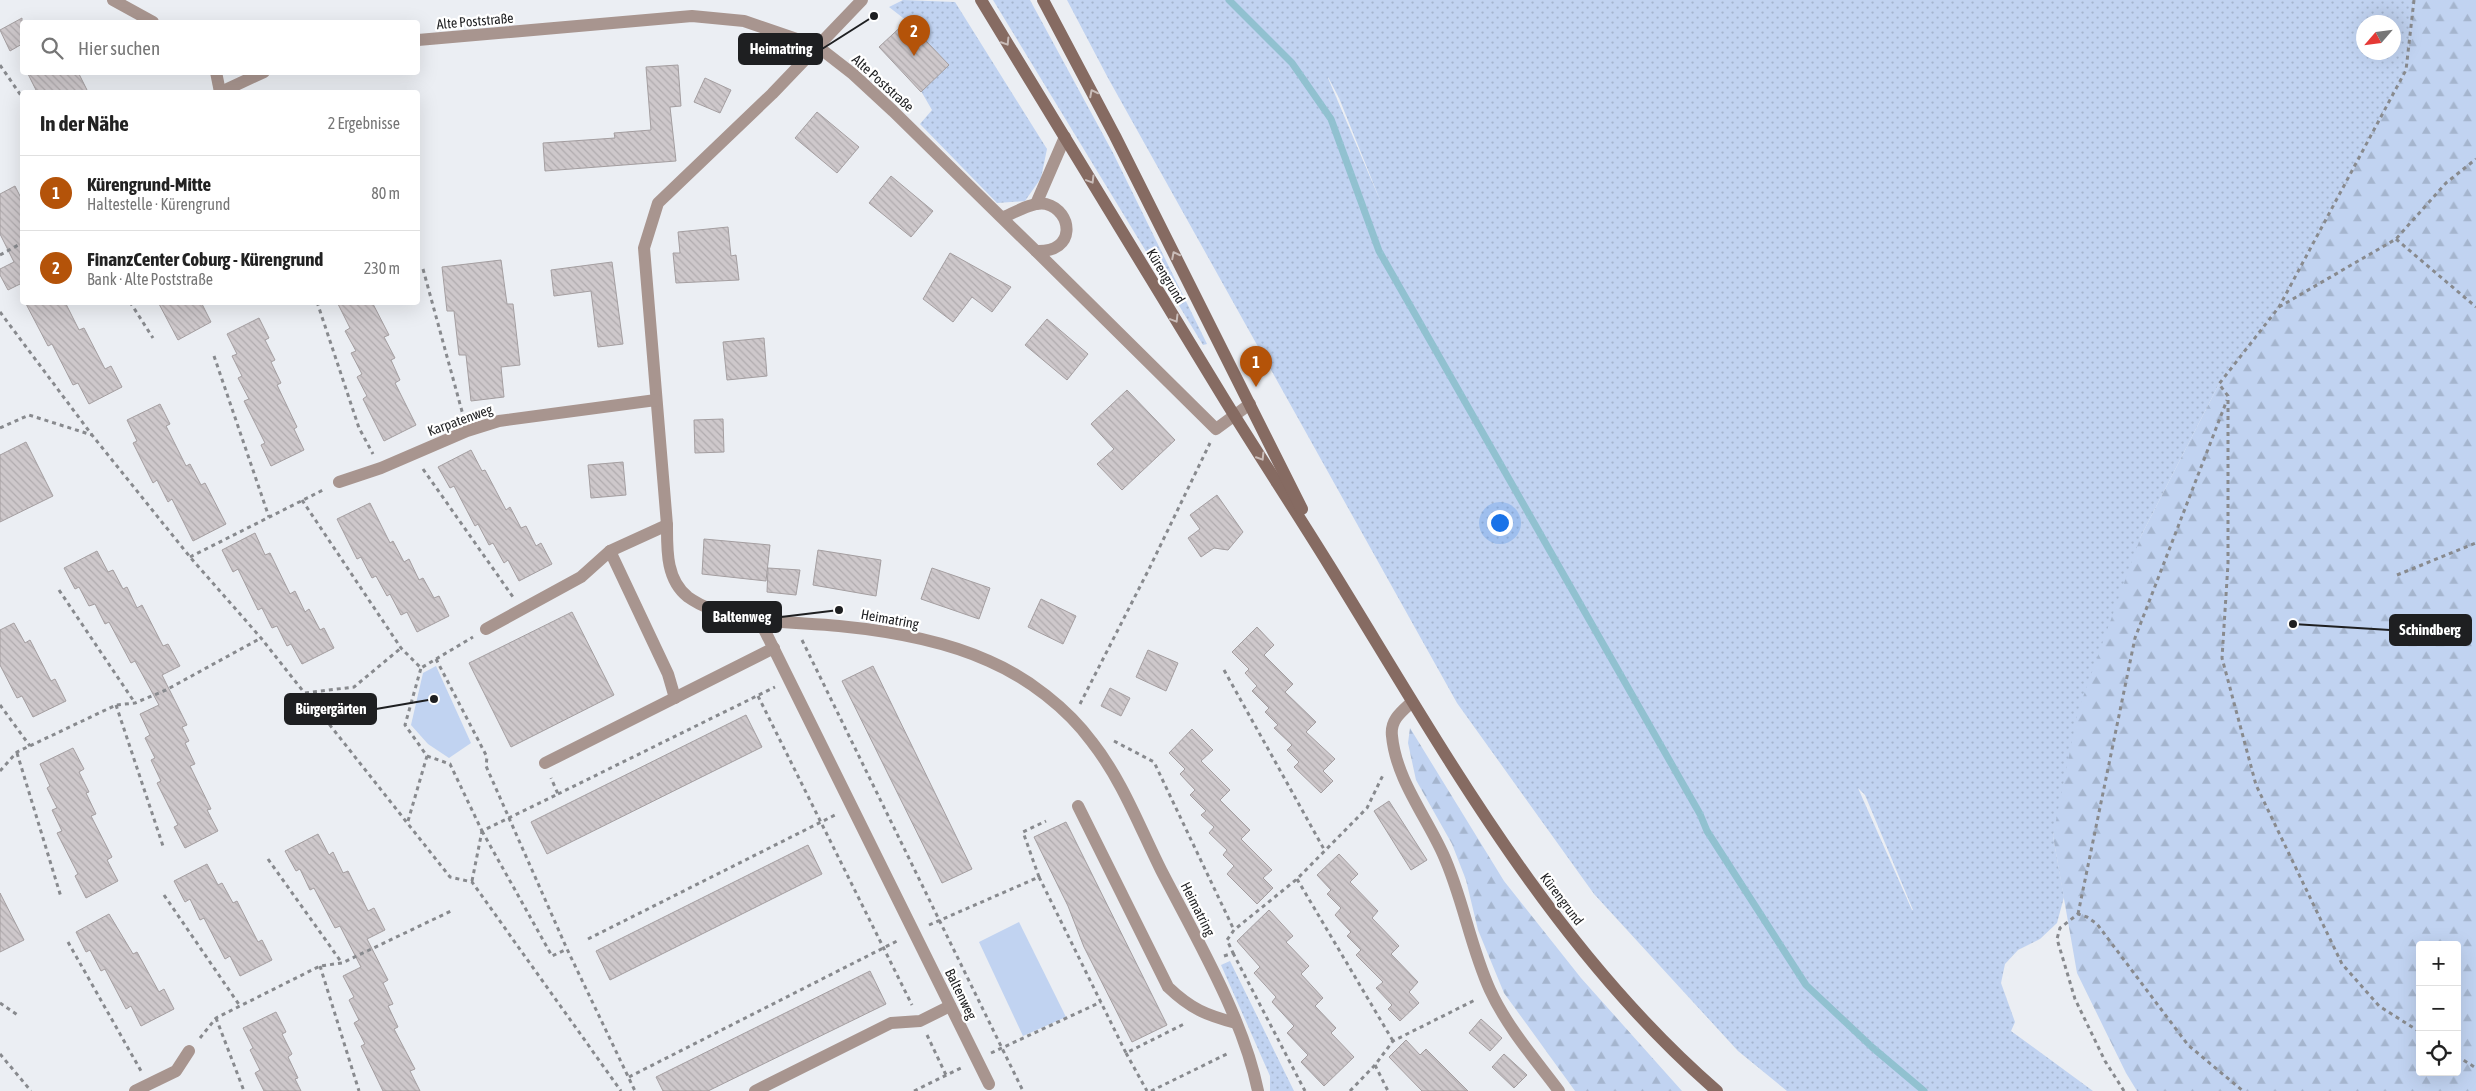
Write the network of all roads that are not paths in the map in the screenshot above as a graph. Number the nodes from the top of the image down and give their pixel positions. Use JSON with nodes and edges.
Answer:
{"nodes":[{"id":1,"x":113,"y":0,"type":"edge"},
{"id":2,"x":862,"y":0,"type":"edge"},
{"id":3,"x":981,"y":0,"type":"edge"},
{"id":4,"x":1043,"y":0,"type":"edge"},
{"id":5,"x":149,"y":20,"type":"edge"},
{"id":6,"x":420,"y":40,"type":"edge"},
{"id":7,"x":817,"y":46,"type":"junction"},
{"id":8,"x":217,"y":75,"type":"edge"},
{"id":9,"x":257,"y":75,"type":"edge"},
{"id":10,"x":220,"y":90,"type":"edge"},
{"id":11,"x":224,"y":90,"type":"edge"},
{"id":12,"x":1065,"y":137,"type":"junction"},
{"id":13,"x":1036,"y":204,"type":"junction"},
{"id":14,"x":1002,"y":218,"type":"junction"},
{"id":15,"x":1036,"y":250,"type":"junction"},
{"id":16,"x":656,"y":400,"type":"junction"},
{"id":17,"x":1250,"y":404,"type":"junction"},
{"id":18,"x":1234,"y":416,"type":"junction"},
{"id":19,"x":339,"y":482,"type":"road end"},
{"id":20,"x":666,"y":525,"type":"junction"},
{"id":21,"x":610,"y":551,"type":"junction"},
{"id":22,"x":1329,"y":565,"type":"junction"},
{"id":23,"x":760,"y":619,"type":"junction"},
{"id":24,"x":486,"y":629,"type":"road end"},
{"id":25,"x":774,"y":648,"type":"junction"},
{"id":26,"x":675,"y":698,"type":"junction"},
{"id":27,"x":1412,"y":702,"type":"junction"},
{"id":28,"x":546,"y":763,"type":"road end"},
{"id":29,"x":1078,"y":806,"type":"dead end"},
{"id":30,"x":950,"y":1006,"type":"junction"},
{"id":31,"x":1236,"y":1023,"type":"junction"},
{"id":32,"x":189,"y":1051,"type":"road end"},
{"id":33,"x":989,"y":1088,"type":"edge"},
{"id":34,"x":135,"y":1091,"type":"edge"},
{"id":35,"x":755,"y":1091,"type":"edge"},
{"id":36,"x":1258,"y":1091,"type":"edge"},
{"id":37,"x":1559,"y":1091,"type":"edge"},
{"id":38,"x":1717,"y":1091,"type":"edge"}],
"edges":[{"from":1,"to":5,"type":"street"},
{"from":2,"to":7,"type":"street","name":"Heimatring"},
{"from":3,"to":12,"type":"main road","name":"Kürengrund","one_way":true},
{"from":17,"to":4,"type":"main road","name":"Kürengrund","one_way":true},
{"from":6,"to":7,"type":"street","name":"Alte Poststraße"},
{"from":7,"to":14,"type":"street","name":"Alte Poststraße"},
{"from":7,"to":16,"type":"street","name":"Heimatring"},
{"from":8,"to":10,"type":"street"},
{"from":9,"to":11,"type":"street"},
{"from":12,"to":13,"type":"street"},
{"from":12,"to":18,"type":"main road","name":"Kürengrund","one_way":true},
{"from":13,"to":14,"type":"street"},
{"from":13,"to":15,"type":"street"},
{"from":14,"to":15,"type":"street","name":"Alte Poststraße"},
{"from":15,"to":18,"type":"street","name":"Alte Poststraße"},
{"from":16,"to":19,"type":"street","name":"Karpatenweg"},
{"from":16,"to":20,"type":"street","name":"Heimatring"},
{"from":17,"to":18,"type":"street"},
{"from":17,"to":22,"type":"main road","name":"Kürengrund"},
{"from":18,"to":22,"type":"main road","name":"Kürengrund","one_way":true},
{"from":20,"to":21,"type":"street"},
{"from":20,"to":23,"type":"street","name":"Heimatring"},
{"from":21,"to":24,"type":"street"},
{"from":21,"to":26,"type":"street"},
{"from":22,"to":27,"type":"main road","name":"Kürengrund"},
{"from":23,"to":25,"type":"street","name":"Baltenweg"},
{"from":23,"to":31,"type":"street","name":"Heimatring"},
{"from":25,"to":26,"type":"street"},
{"from":25,"to":30,"type":"street","name":"Baltenweg"},
{"from":26,"to":28,"type":"street"},
{"from":27,"to":37,"type":"street"},
{"from":27,"to":38,"type":"main road","name":"Kürengrund"},
{"from":29,"to":31,"type":"street"},
{"from":30,"to":33,"type":"street","name":"Baltenweg"},
{"from":30,"to":35,"type":"street"},
{"from":31,"to":36,"type":"street","name":"Heimatring"},
{"from":32,"to":34,"type":"street"}]}
